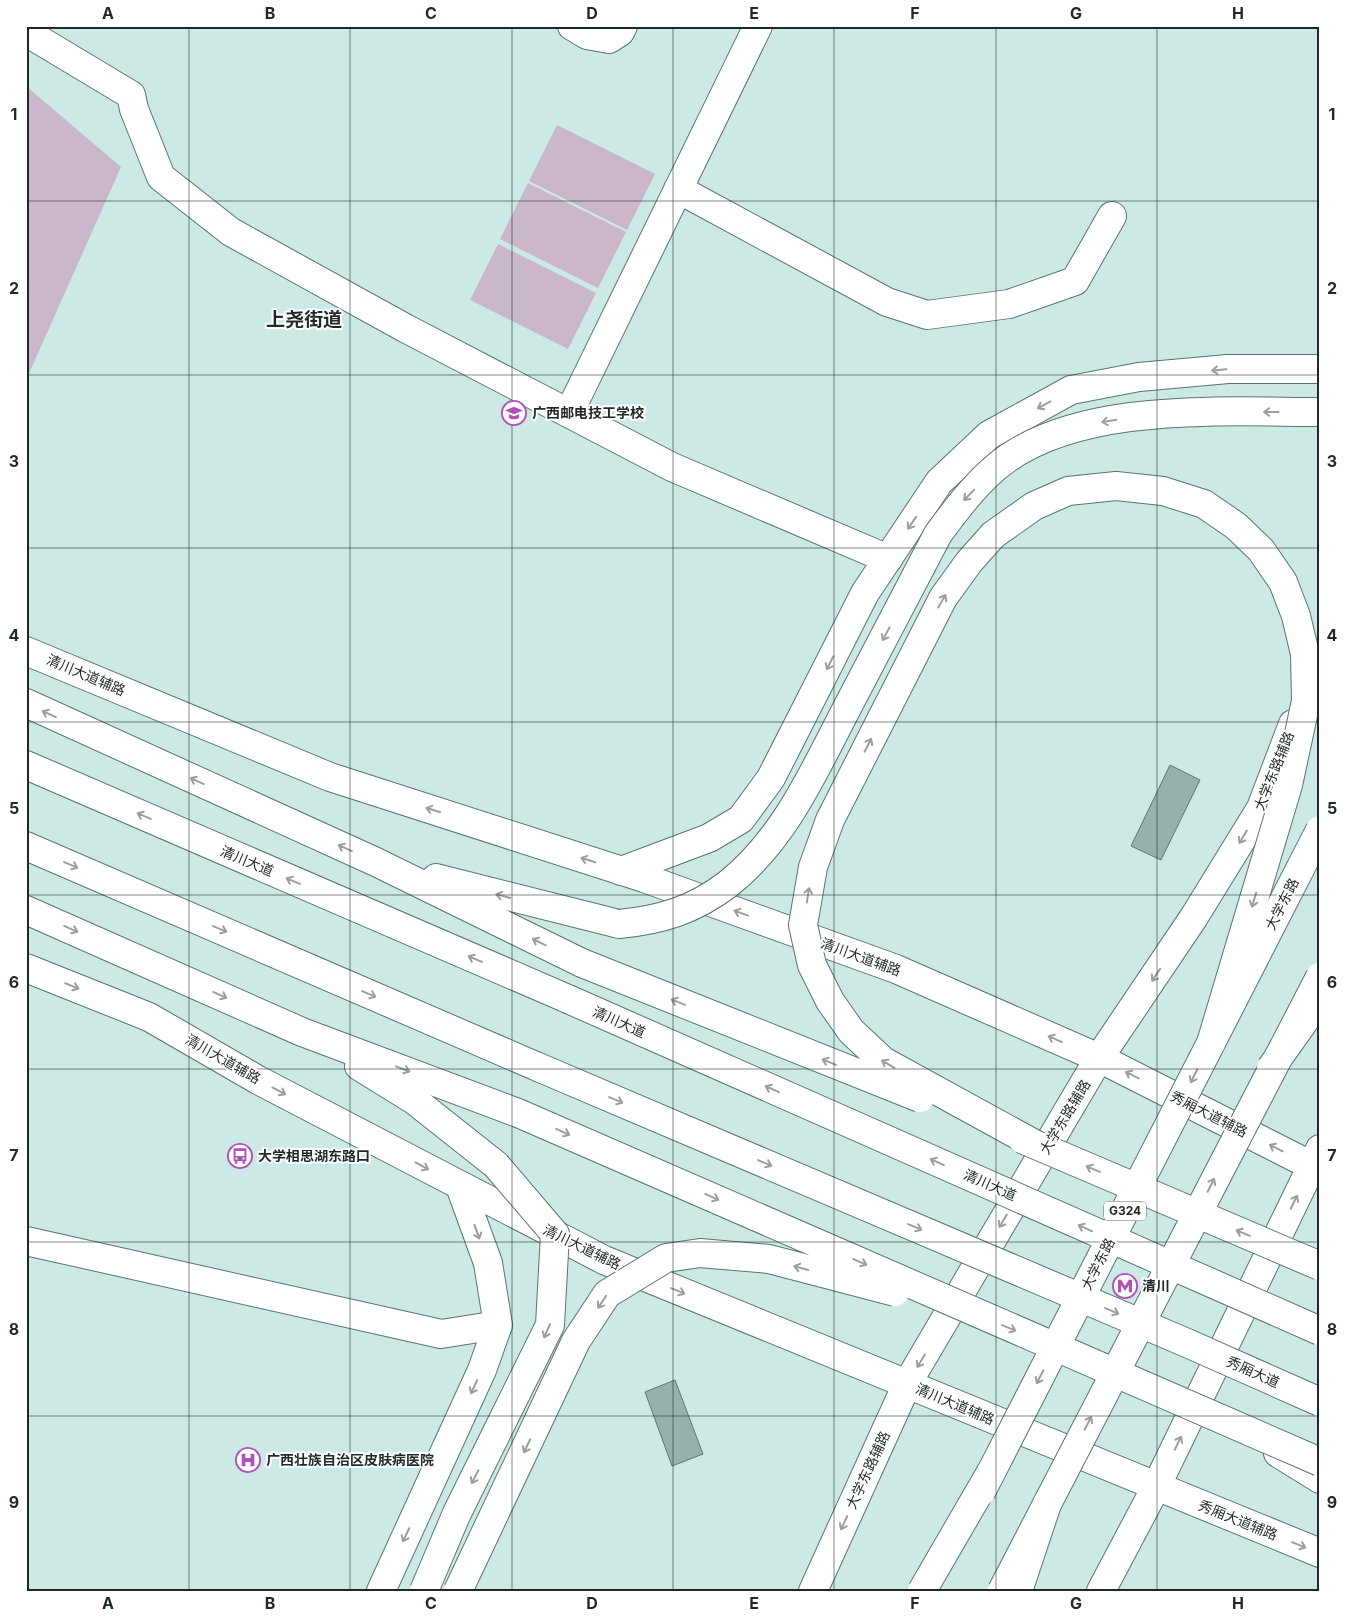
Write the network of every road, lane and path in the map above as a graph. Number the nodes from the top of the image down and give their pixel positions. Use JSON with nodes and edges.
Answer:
{"nodes":[{"id":1,"x":572,"y":26,"type":"edge"},
{"id":2,"x":623,"y":26,"type":"edge"},
{"id":3,"x":758,"y":26,"type":"edge"},
{"id":4,"x":26,"y":32,"type":"edge"},
{"id":5,"x":678,"y":189,"type":"junction"},
{"id":6,"x":1112,"y":216,"type":"dead end"},
{"id":7,"x":1320,"y":369,"type":"edge"},
{"id":8,"x":1320,"y":412,"type":"edge"},
{"id":9,"x":569,"y":413,"type":"junction"},
{"id":10,"x":888,"y":559,"type":"junction"},
{"id":11,"x":1320,"y":647,"type":"edge"},
{"id":12,"x":26,"y":651,"type":"edge"},
{"id":13,"x":26,"y":704,"type":"edge"},
{"id":14,"x":26,"y":765,"type":"edge"},
{"id":15,"x":1320,"y":830,"type":"edge"},
{"id":16,"x":26,"y":846,"type":"edge"},
{"id":17,"x":376,"y":862,"type":"junction"},
{"id":18,"x":621,"y":871,"type":"junction"},
{"id":19,"x":26,"y":910,"type":"edge"},
{"id":20,"x":26,"y":968,"type":"edge"},
{"id":21,"x":1320,"y":977,"type":"edge"},
{"id":22,"x":1320,"y":999,"type":"edge"},
{"id":23,"x":302,"y":1032,"type":"junction"},
{"id":24,"x":1211,"y":1043,"type":"junction"},
{"id":25,"x":1099,"y":1058,"type":"junction"},
{"id":26,"x":1271,"y":1068,"type":"junction"},
{"id":27,"x":1038,"y":1146,"type":"junction"},
{"id":28,"x":1317,"y":1162,"type":"edge"},
{"id":29,"x":460,"y":1186,"type":"junction"},
{"id":30,"x":26,"y":1241,"type":"edge"},
{"id":31,"x":1315,"y":1263,"type":"edge"},
{"id":32,"x":967,"y":1309,"type":"junction"},
{"id":33,"x":498,"y":1325,"type":"junction"},
{"id":34,"x":1320,"y":1331,"type":"edge"},
{"id":35,"x":907,"y":1384,"type":"junction"},
{"id":36,"x":1320,"y":1402,"type":"edge"},
{"id":37,"x":1232,"y":1424,"type":"junction"},
{"id":38,"x":1320,"y":1462,"type":"edge"},
{"id":39,"x":991,"y":1472,"type":"junction"},
{"id":40,"x":1320,"y":1479,"type":"edge"},
{"id":41,"x":1156,"y":1487,"type":"junction"},
{"id":42,"x":1047,"y":1504,"type":"junction"},
{"id":43,"x":1320,"y":1553,"type":"edge"},
{"id":44,"x":380,"y":1591,"type":"edge"},
{"id":45,"x":424,"y":1591,"type":"edge"},
{"id":46,"x":458,"y":1591,"type":"edge"},
{"id":47,"x":813,"y":1591,"type":"edge"},
{"id":48,"x":922,"y":1591,"type":"edge"},
{"id":49,"x":930,"y":1591,"type":"edge"},
{"id":50,"x":1002,"y":1591,"type":"edge"},
{"id":51,"x":1018,"y":1591,"type":"edge"},
{"id":52,"x":1102,"y":1591,"type":"edge"}],
"edges":[{"from":1,"to":2,"type":"main road"},
{"from":3,"to":5,"type":"main road"},
{"from":4,"to":9,"type":"main road"},
{"from":5,"to":6,"type":"main road"},
{"from":5,"to":9,"type":"main road"},
{"from":7,"to":10,"type":"main road","one_way":true},
{"from":8,"to":17,"type":"main road","one_way":true,"bridge":true},
{"from":9,"to":10,"type":"main road"},
{"from":10,"to":18,"type":"main road","one_way":true},
{"from":11,"to":25,"type":"main road","name":"大学东路辅路","one_way":true},
{"from":18,"to":12,"type":"main road","name":"清川大道辅路","one_way":true},
{"from":17,"to":13,"type":"main road","one_way":true},
{"from":34,"to":14,"type":"main road","name":"清川大道","one_way":true,"bridge":true},
{"from":15,"to":24,"type":"main road","name":"大学东路","number":"G324","bridge":true},
{"from":16,"to":36,"type":"main road","name":"秀厢大道","one_way":true,"bridge":true},
{"from":27,"to":17,"type":"main road","one_way":true,"bridge":true},
{"from":25,"to":18,"type":"main road","name":"清川大道辅路","one_way":true},
{"from":19,"to":23,"type":"main road","one_way":true},
{"from":20,"to":29,"type":"main road","name":"清川大道辅路","one_way":true},
{"from":21,"to":26,"type":"main road","bridge":true},
{"from":22,"to":26,"type":"main road","bridge":true},
{"from":23,"to":32,"type":"main road","one_way":true,"bridge":true},
{"from":23,"to":45,"type":"main road","one_way":true,"bridge":true},
{"from":27,"to":24,"type":"main road","one_way":true,"bridge":true},
{"from":24,"to":39,"type":"main road","name":"大学东路","number":"G324","one_way":true,"bridge":true},
{"from":28,"to":25,"type":"main road","name":"秀厢大道辅路","one_way":true},
{"from":25,"to":35,"type":"main road","name":"大学东路辅路","one_way":true},
{"from":42,"to":26,"type":"main road","one_way":true,"bridge":true},
{"from":31,"to":27,"type":"main road","one_way":true,"bridge":true},
{"from":41,"to":28,"type":"main road","one_way":true},
{"from":29,"to":33,"type":"main road","one_way":true},
{"from":29,"to":35,"type":"main road","name":"清川大道辅路","one_way":true},
{"from":30,"to":33,"type":"main road"},
{"from":32,"to":37,"type":"main road","one_way":true,"bridge":true},
{"from":32,"to":46,"type":"main road","one_way":true,"bridge":true},
{"from":33,"to":44,"type":"main road","one_way":true},
{"from":35,"to":41,"type":"main road","name":"清川大道辅路"},
{"from":35,"to":47,"type":"main road","name":"大学东路辅路","one_way":true},
{"from":37,"to":38,"type":"main road","bridge":true},
{"from":37,"to":40,"type":"main road","bridge":true},
{"from":39,"to":48,"type":"main road","bridge":true},
{"from":39,"to":49,"type":"main road","name":"大学东路","number":"G324","bridge":true},
{"from":41,"to":43,"type":"main road","name":"秀厢大道辅路","one_way":true},
{"from":41,"to":52,"type":"main road"},
{"from":42,"to":50,"type":"main road","bridge":true},
{"from":42,"to":51,"type":"main road","bridge":true}]}
